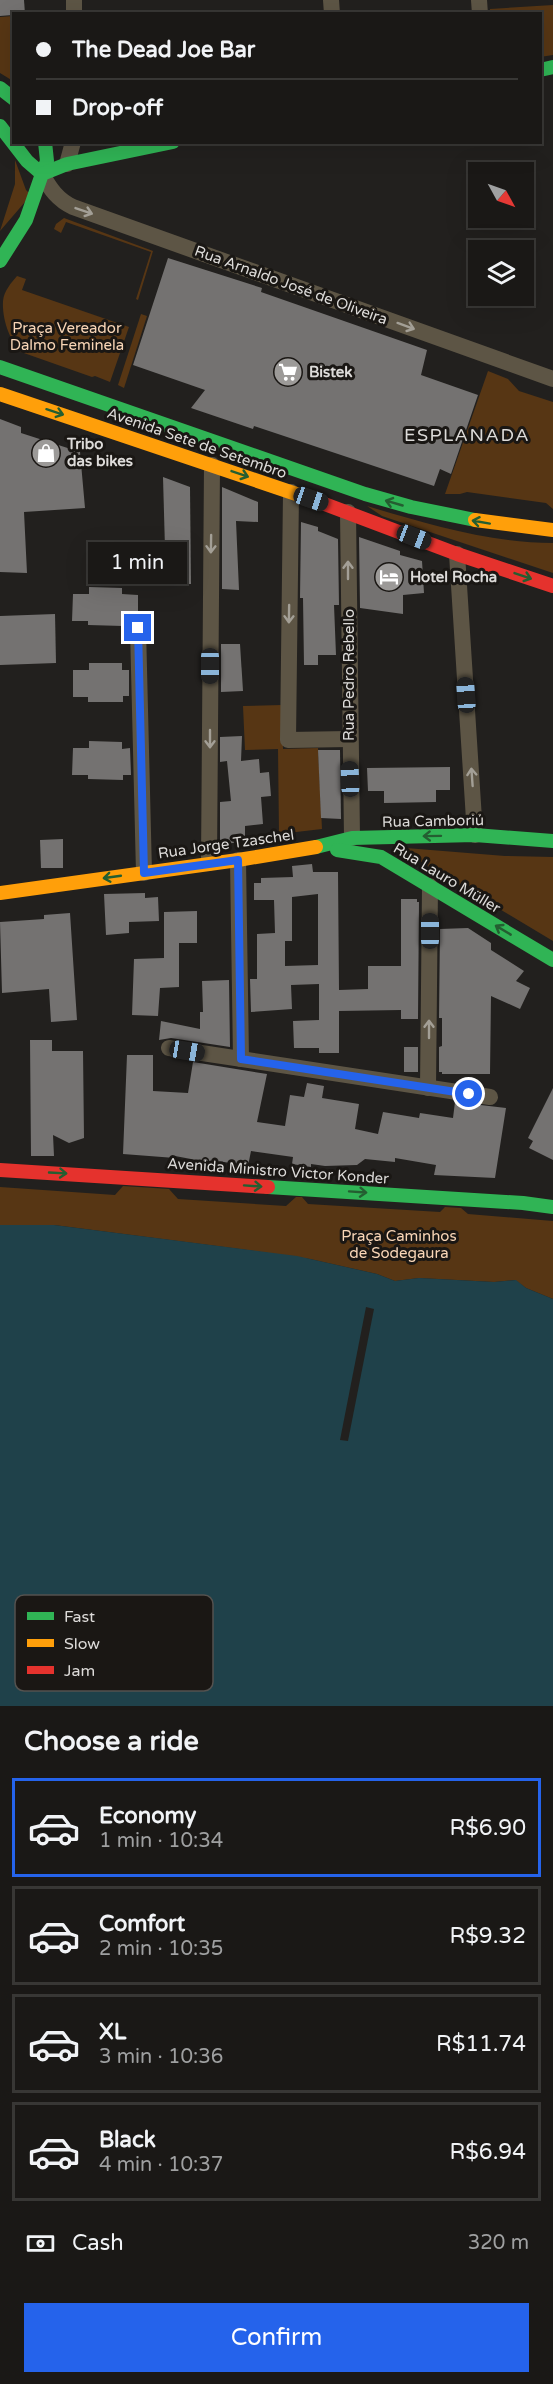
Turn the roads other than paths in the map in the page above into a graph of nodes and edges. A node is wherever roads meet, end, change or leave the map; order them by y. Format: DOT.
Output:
graph roads {
  1 [pos="0,88"];
  2 [pos="12,97"];
  3 [pos="0,126"];
  4 [pos="12,142"];
  5 [pos="13,144"];
  6 [pos="45,144"];
  7 [pos="72,144"];
  8 [pos="162,144"];
  9 [pos="67,164"];
  10 [pos="42,174"];
  11 [pos="0,261"];
  12 [pos="0,355"];
  13 [pos="4,369"];
  14 [pos="553,379"];
  15 [pos="0,394"];
  16 [pos="213,465"];
  17 [pos="291,492"];
  18 [pos="348,512"];
  19 [pos="553,530"];
  20 [pos="457,554"];
  21 [pos="553,586"];
  22 [pos="138,628"];
  23 [pos="349,739"];
  24 [pos="476,836"];
  25 [pos="352,838"];
  26 [pos="553,842"];
  27 [pos="315,847"];
  28 [pos="238,860"];
  29 [pos="209,863"];
  30 [pos="144,873"];
  31 [pos="430,886"];
  32 [pos="0,893"];
  33 [pos="553,960"];
  34 [pos="169,1048"];
  35 [pos="241,1059"];
  36 [pos="428,1088"];
  37 [pos="490,1097"];
  38 [pos="0,1170"];
  39 [pos="553,1207"];
  1 -- 2 [label="main road"];
  3 -- 4 [label="main road"];
  5 -- 10 [label="main road"];
  6 -- 10 [label="main road"];
  7 -- 9 [label="street"];
  8 -- 9 [label="main road"];
  9 -- 10 [label="main road"];
  10 -- 11 [label="main road"];
  10 -- 14 [label="street, Rua Arnaldo José de Oliveira, one-way"];
  12 -- 13 [label="main road"];
  19 -- 13 [label="main road, Avenida Sete de Setembro, one-way"];
  15 -- 16 [label="main road, Avenida Sete de Setembro, one-way"];
  16 -- 17 [label="main road, Avenida Sete de Setembro, one-way"];
  16 -- 29 [label="street, one-way"];
  17 -- 18 [label="main road, Avenida Sete de Setembro"];
  17 -- 23 [label="street, one-way"];
  18 -- 20 [label="main road, Avenida Sete de Setembro"];
  23 -- 18 [label="street, Rua Pedro Rebello, one-way"];
  20 -- 21 [label="main road, Avenida Sete de Setembro, one-way"];
  24 -- 20 [label="street, one-way"];
  22 -- 30 [label="street"];
  23 -- 25 [label="street, Rua Pedro Rebello"];
  24 -- 25 [label="main road, Rua Camboriú, one-way"];
  24 -- 26 [label="main road, Rua Camboriú"];
  25 -- 27 [label="main road, Rua Camboriú"];
  27 -- 28 [label="main road, Rua Jorge Tzaschel"];
  27 -- 31 [label="main road, Rua Lauro Müller"];
  28 -- 29 [label="main road, Rua Jorge Tzaschel"];
  28 -- 35 [label="street"];
  29 -- 30 [label="main road, Rua Jorge Tzaschel"];
  30 -- 32 [label="main road, Rua Jorge Tzaschel, one-way"];
  33 -- 31 [label="main road, Rua Lauro Müller, one-way"];
  36 -- 31 [label="street, one-way"];
  34 -- 35 [label="street"];
  35 -- 36 [label="street"];
  36 -- 37 [label="street"];
  38 -- 39 [label="main road, Avenida Ministro Victor Konder, one-way"];
}
